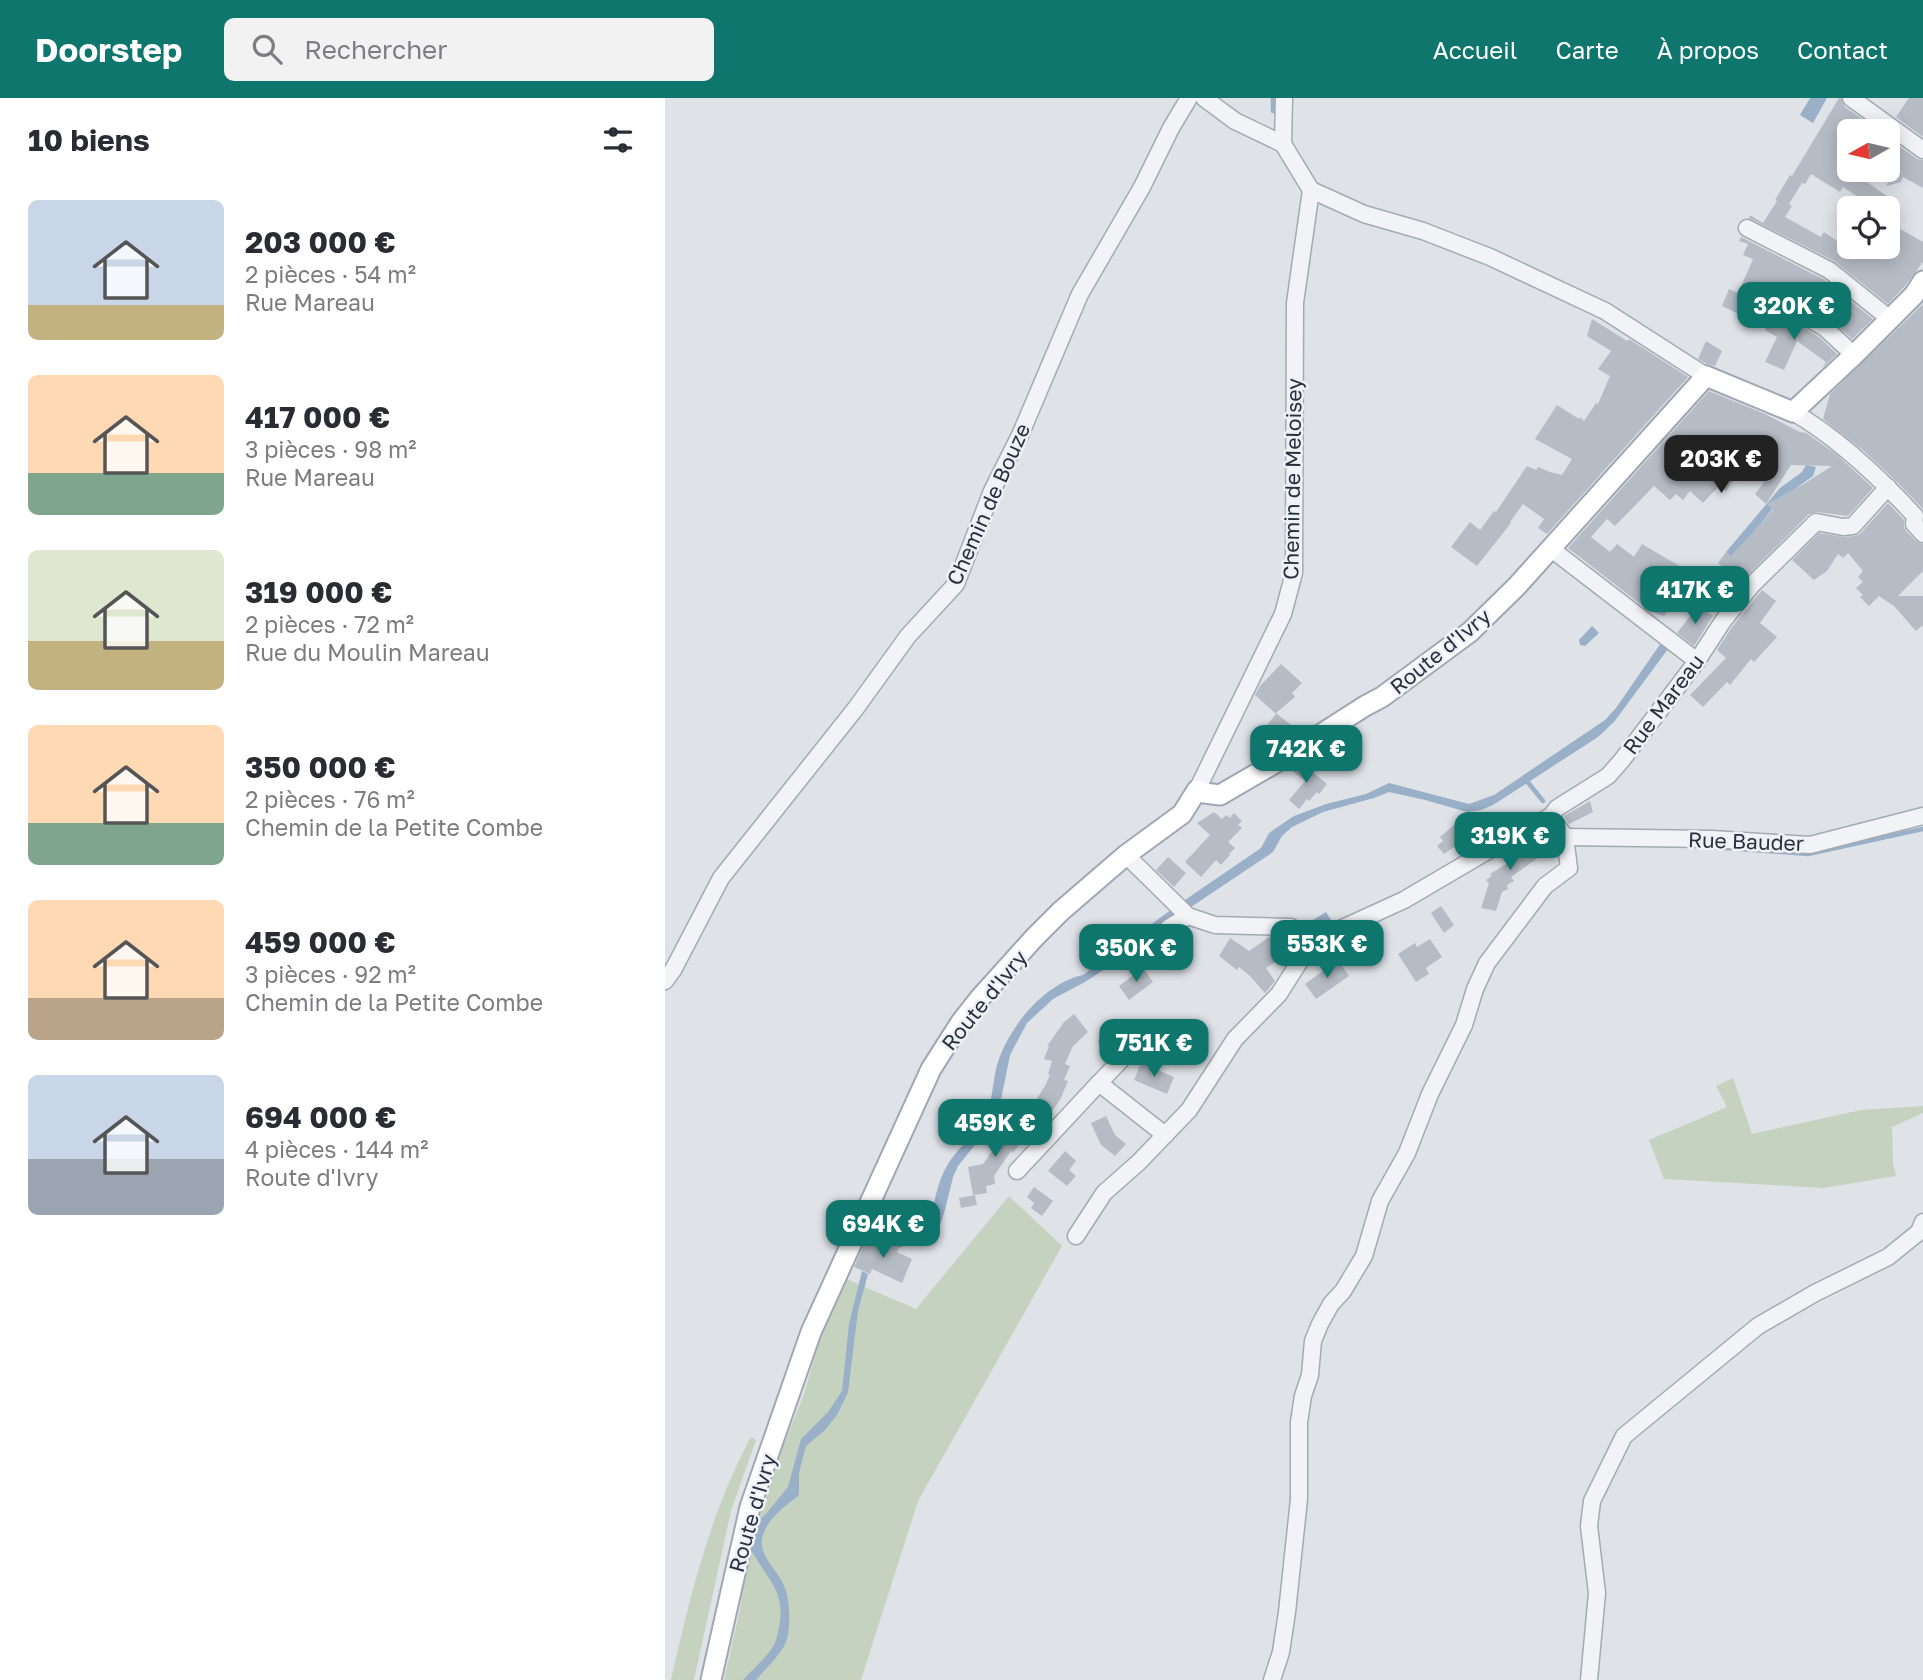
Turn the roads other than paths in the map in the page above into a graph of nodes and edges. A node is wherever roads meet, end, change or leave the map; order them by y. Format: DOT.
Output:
graph roads {
  1 [pos="1189,98"];
  2 [pos="1204,98"];
  3 [pos="1284,98"];
  4 [pos="1851,98"];
  5 [pos="1283,144"];
  6 [pos="1923,150"];
  7 [pos="1311,190"];
  8 [pos="1747,228"];
  9 [pos="1923,281"];
  10 [pos="1778,301"];
  11 [pos="1890,319"];
  12 [pos="1854,355"];
  13 [pos="1706,376"];
  14 [pos="1793,412"];
  15 [pos="1888,487"];
  16 [pos="1919,510"];
  17 [pos="1923,534"];
  18 [pos="1550,548"];
  19 [pos="1697,661"];
  20 [pos="1197,790"];
  21 [pos="1551,816"];
  22 [pos="1923,816"];
  23 [pos="1565,837"];
  24 [pos="1126,855"];
  25 [pos="1183,911"];
  26 [pos="1168,928"];
  27 [pos="1313,942"];
  28 [pos="665,981"];
  29 [pos="1108,1042"];
  30 [pos="1099,1083"];
  31 [pos="1165,1135"];
  32 [pos="1017,1171"];
  33 [pos="1923,1223"];
  34 [pos="1076,1236"];
  35 [pos="711,1680"];
  36 [pos="1272,1680"];
  37 [pos="1589,1680"];
  1 -- 28 [label="street, Chemin de Bouze"];
  2 -- 5 [label="street"];
  3 -- 5 [label="street"];
  4 -- 6 [label="street"];
  5 -- 7 [label="street"];
  7 -- 13 [label="street"];
  7 -- 20 [label="street, Chemin de Meloisey"];
  8 -- 11 [label="street"];
  9 -- 11 [label="main road"];
  10 -- 12 [label="street"];
  11 -- 12 [label="main road"];
  12 -- 14 [label="main road"];
  13 -- 14 [label="main road"];
  13 -- 18 [label="main road, Route d'Ivry"];
  14 -- 15 [label="street"];
  15 -- 16 [label="street"];
  15 -- 19 [label="street, Rue Mareau"];
  16 -- 17 [label="street"];
  18 -- 19 [label="street"];
  18 -- 20 [label="main road, Route d'Ivry"];
  19 -- 21 [label="street, Rue Mareau"];
  20 -- 24 [label="main road, Route d'Ivry"];
  21 -- 23 [label="street"];
  21 -- 27 [label="street, Rue Mareau"];
  22 -- 23 [label="street, Rue Bauder"];
  23 -- 36 [label="street"];
  24 -- 25 [label="street"];
  24 -- 35 [label="main road, Route d'Ivry"];
  25 -- 26 [label="street"];
  25 -- 27 [label="street"];
  27 -- 31 [label="street"];
  29 -- 30 [label="street"];
  30 -- 31 [label="street"];
  30 -- 32 [label="street"];
  31 -- 34 [label="street"];
  33 -- 37 [label="street"];
}
